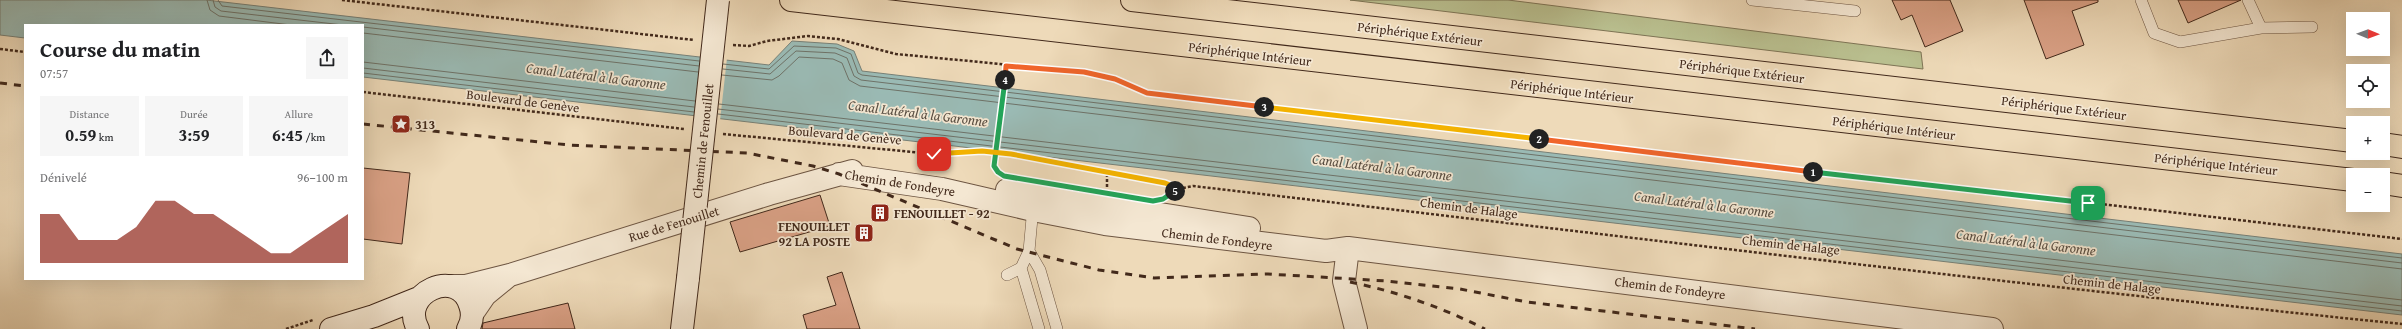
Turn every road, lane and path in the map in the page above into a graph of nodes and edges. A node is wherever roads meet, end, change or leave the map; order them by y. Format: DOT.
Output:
graph roads {
  1 [pos="342,0"];
  2 [pos="718,0"];
  3 [pos="791,0"];
  4 [pos="1132,0"];
  5 [pos="1752,0"];
  6 [pos="2141,0"];
  7 [pos="2248,0"];
  8 [pos="1855,11"];
  9 [pos="2312,27"];
  10 [pos="2261,28"];
  11 [pos="696,40"];
  12 [pos="726,44"];
  13 [pos="0,49"];
  14 [pos="24,52"];
  15 [pos="1006,66"];
  16 [pos="364,92"];
  17 [pos="688,130"];
  18 [pos="720,133"];
  19 [pos="2346,140"];
  20 [pos="2390,145"];
  21 [pos="2402,147"];
  22 [pos="839,174"];
  23 [pos="1004,176"];
  24 [pos="2346,179"];
  25 [pos="2390,185"];
  26 [pos="2402,186"];
  27 [pos="1178,188"];
  28 [pos="1163,199"];
  29 [pos="1034,202"];
  30 [pos="2402,239"];
  31 [pos="1348,248"];
  32 [pos="1029,251"];
  33 [pos="1021,268"];
  34 [pos="510,275"];
  35 [pos="1007,275"];
  36 [pos="451,286"];
  37 [pos="419,298"];
  38 [pos="374,316"];
  39 [pos="2402,324"];
  40 [pos="470,325"];
  41 [pos="331,329"];
  42 [pos="417,329"];
  43 [pos="682,329"];
  44 [pos="1039,329"];
  45 [pos="1057,329"];
  46 [pos="1356,329"];
  47 [pos="1992,329"];
  1 -- 11 [label="path"];
  2 -- 43 [label="street, Chemin de Fenouillet, bridge"];
  3 -- 24 [label="highway, Périphérique Intérieur"];
  4 -- 19 [label="highway, Périphérique Extérieur"];
  5 -- 8 [label="lane"];
  6 -- 10 [label="lane"];
  7 -- 10 [label="lane"];
  9 -- 10 [label="lane"];
  12 -- 15 [label="path"];
  13 -- 14 [label="path"];
  15 -- 23 [label="path, bridge"];
  15 -- 30 [label="path"];
  16 -- 17 [label="path, Boulevard de Genève"];
  18 -- 27 [label="path, Boulevard de Genève"];
  20 -- 21 [label="highway"];
  22 -- 29 [label="street, Chemin de Fondeyre"];
  22 -- 34 [label="street, Rue de Fenouillet"];
  25 -- 26 [label="highway"];
  27 -- 28 [label="path"];
  27 -- 39 [label="path, Chemin de Halage"];
  29 -- 31 [label="street, Chemin de Fondeyre"];
  29 -- 32 [label="lane"];
  31 -- 46 [label="street"];
  31 -- 47 [label="street, Chemin de Fondeyre"];
  32 -- 33 [label="lane"];
  32 -- 45 [label="lane"];
  33 -- 35 [label="lane"];
  33 -- 44 [label="lane"];
  34 -- 36 [label="street, Rue de Fenouillet"];
  34 -- 40 [label="street, Rue de Fenouillet"];
  36 -- 37 [label="street, Rue de Fenouillet"];
  36 -- 40 [label="street, Rue de Fenouillet"];
  37 -- 38 [label="street, Rue de Fenouillet"];
  37 -- 42 [label="street, Rue de Fenouillet"];
  38 -- 41 [label="street, Rue de Fenouillet"];
  38 -- 42 [label="street, Rue de Fenouillet"];
}
